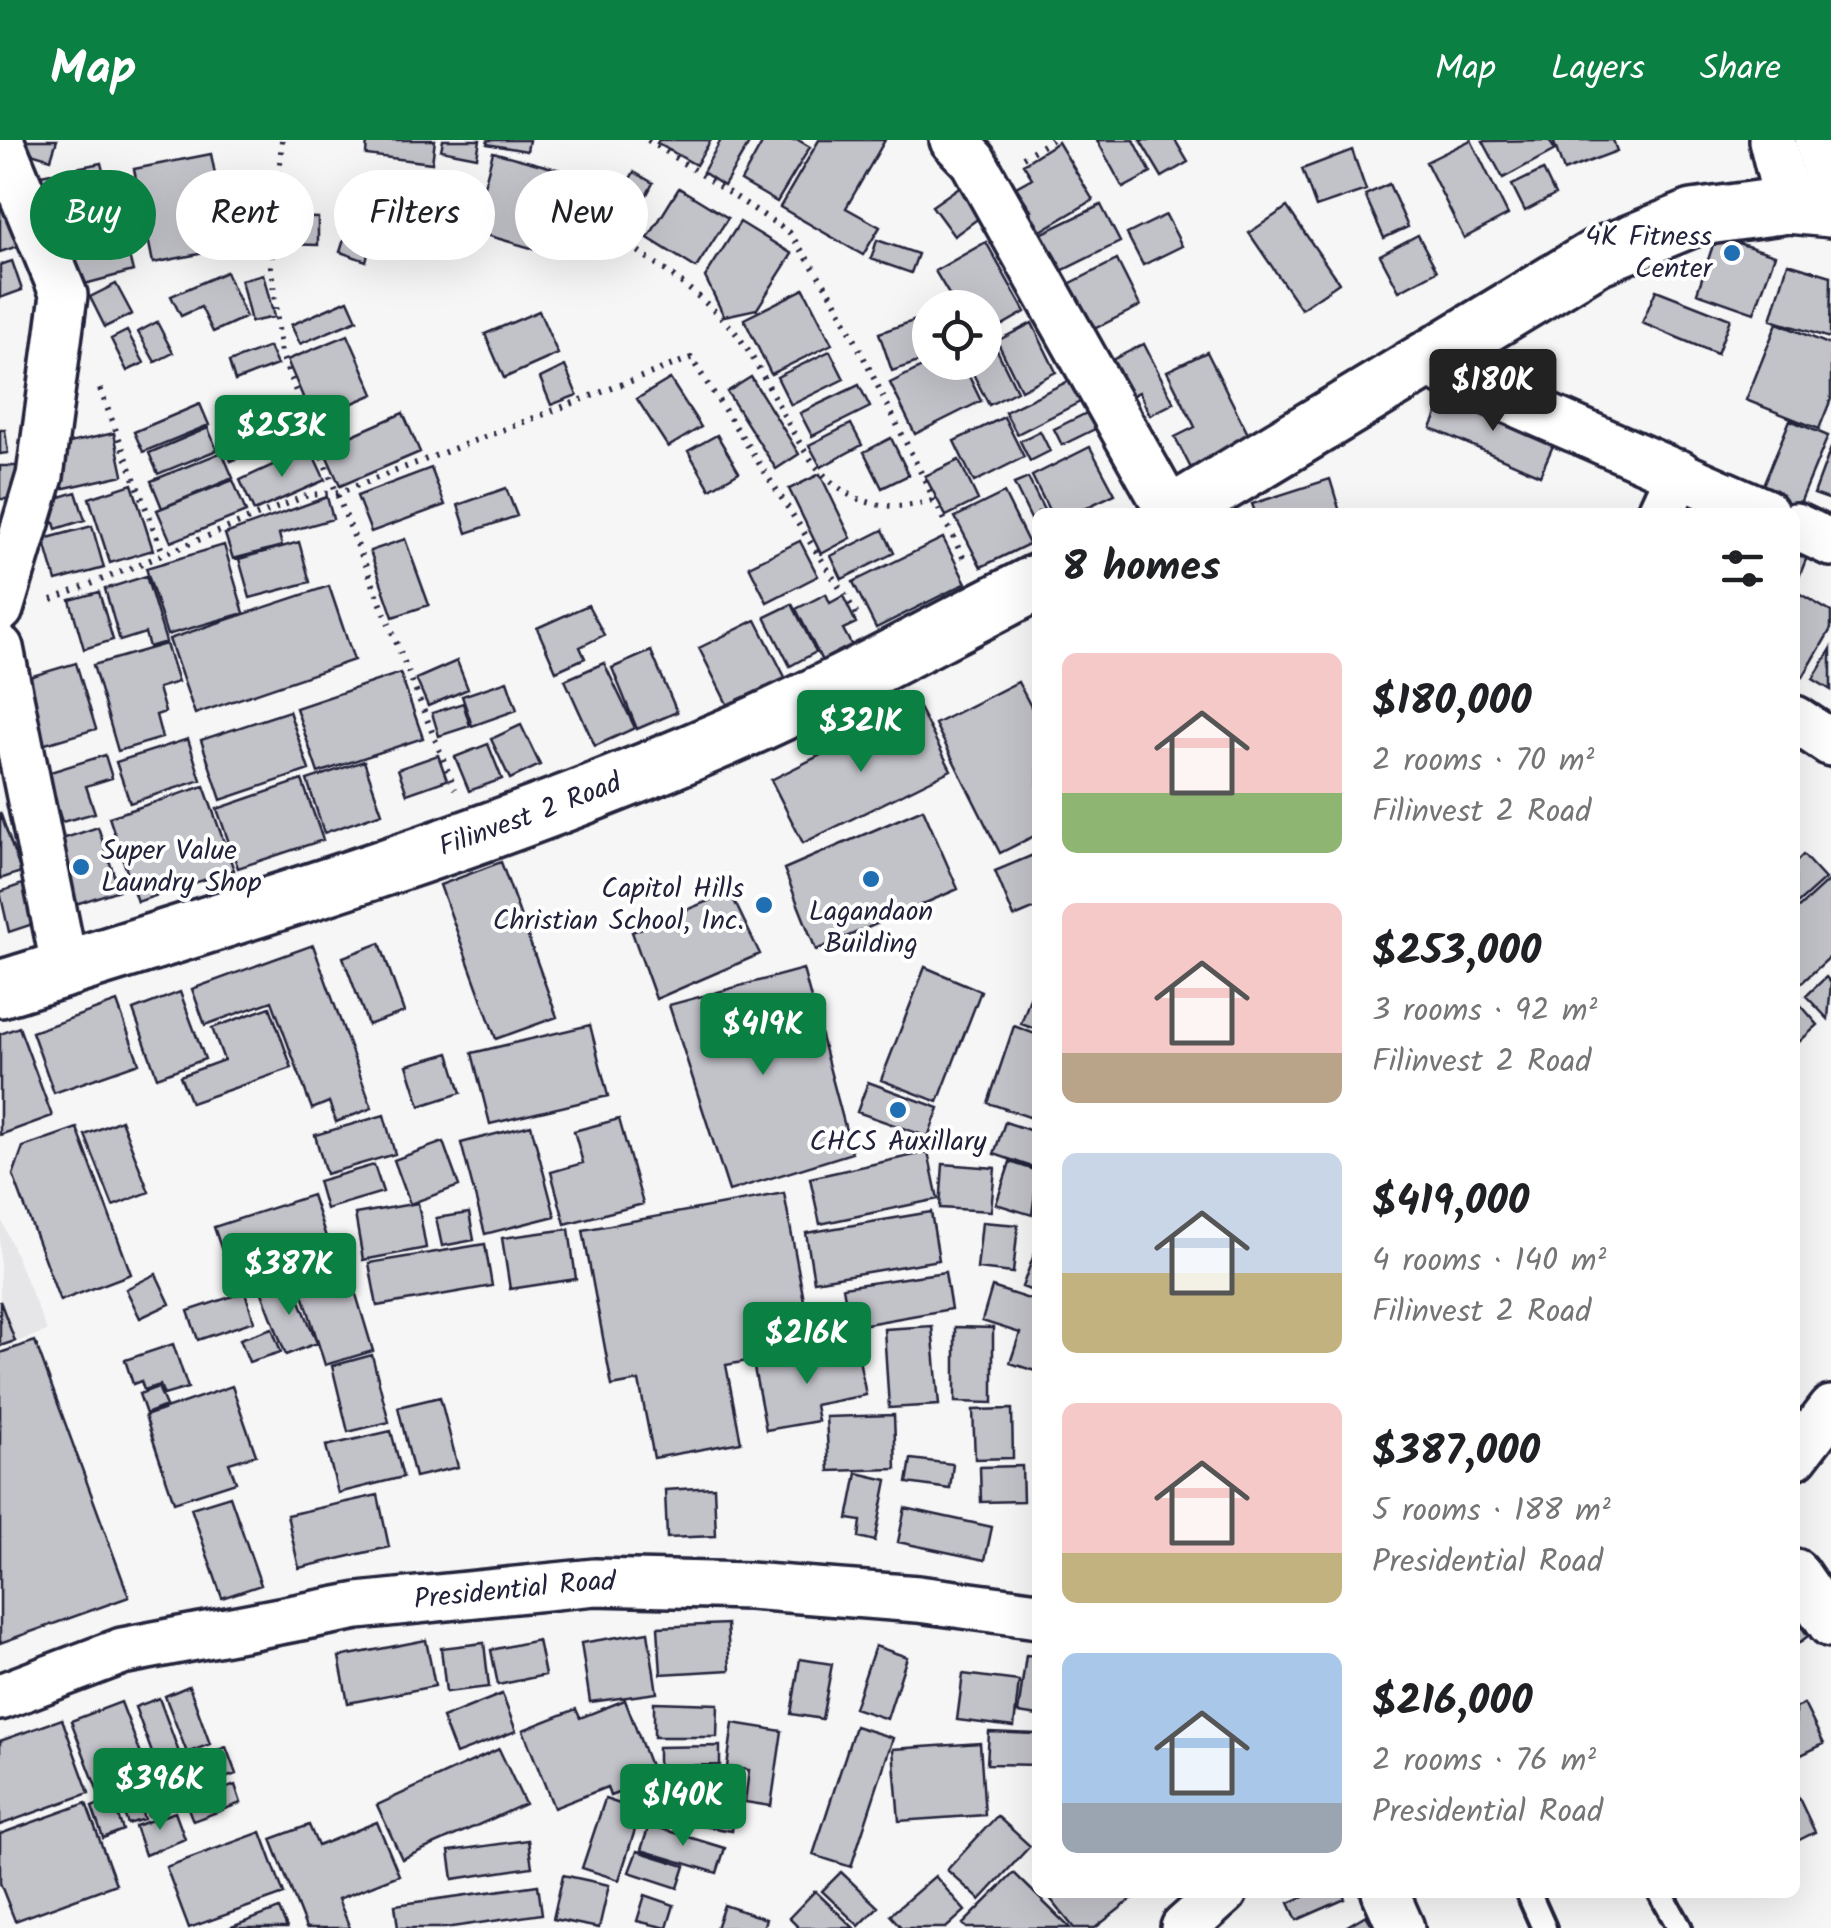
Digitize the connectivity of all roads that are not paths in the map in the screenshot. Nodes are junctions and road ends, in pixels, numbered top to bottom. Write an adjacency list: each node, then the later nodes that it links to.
1 (0, 140): 14 (street)
2 (953, 140): 8 (street)
3 (1772, 140): 5 (street)
4 (1818, 140): 5 (street)
5 (1817, 203): 6 (street)
6 (1424, 364): 7 (street); 9 (street)
7 (1670, 493): 10 (street)
8 (1170, 508)
9 (1179, 508)
10 (1745, 508)
11 (1800, 528): 12 (street)
12 (1831, 543)
13 (1032, 585): 18 (street, Filinvest 2 Road)
14 (18, 608)
15 (0, 648): 18 (street)
16 (1800, 722): 17 (street)
17 (1831, 743)
18 (65, 970): 19 (street, Filinvest 2 Road)
19 (0, 989)
20 (1831, 1409): 21 (street)
21 (1800, 1449)
22 (1800, 1579): 24 (street)
23 (1032, 1613): 25 (street, Presidential Road)
24 (1831, 1624)
25 (0, 1697)
26 (1217, 1898): 30 (street)
27 (1388, 1898): 31 (street)
28 (1531, 1898): 32 (lane)
29 (1663, 1898): 33 (lane)
30 (1184, 1928)
31 (1400, 1928)
32 (1544, 1928)
33 (1680, 1928)

